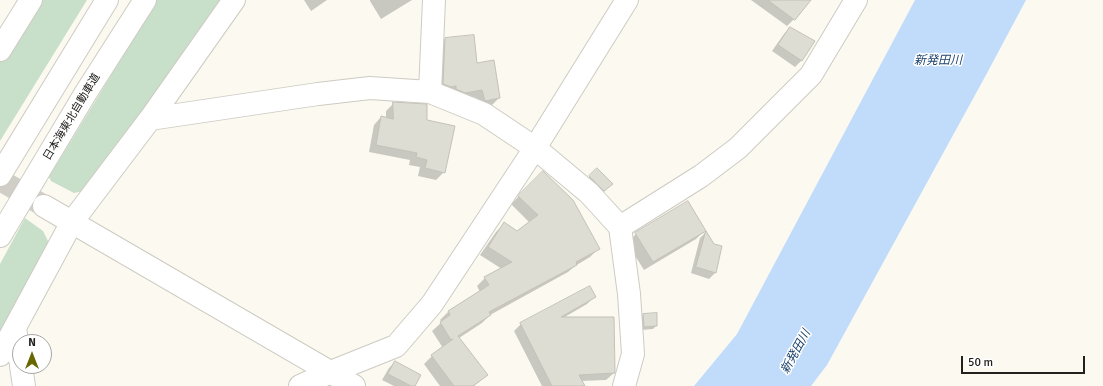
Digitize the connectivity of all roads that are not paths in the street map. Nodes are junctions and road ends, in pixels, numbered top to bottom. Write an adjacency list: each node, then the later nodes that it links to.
1 (30, 0): 8 (main road)
2 (107, 0): 12 (main road)
3 (144, 0): 16 (main road, 日本海東北自動車道)
4 (234, 0): 10 (main road)
5 (434, 0): 9 (main road)
6 (627, 0): 11 (main road)
7 (856, 0): 15 (main road)
8 (0, 50)
9 (430, 92): 10 (main road); 11 (main road)
10 (150, 119): 14 (main road)
11 (535, 148): 15 (main road); 20 (main road)
12 (0, 175)
13 (44, 206): 14 (main road)
14 (72, 222): 17 (main road); 20 (main road)
15 (620, 227): 25 (main road)
16 (0, 236)
17 (15, 328): 18 (main road); 19 (main road)
18 (16, 334)
19 (0, 355)
20 (331, 372): 23 (main road); 24 (main road)
21 (22, 374): 22 (main road)
22 (24, 386)
23 (300, 386)
24 (354, 386)
25 (624, 386)

